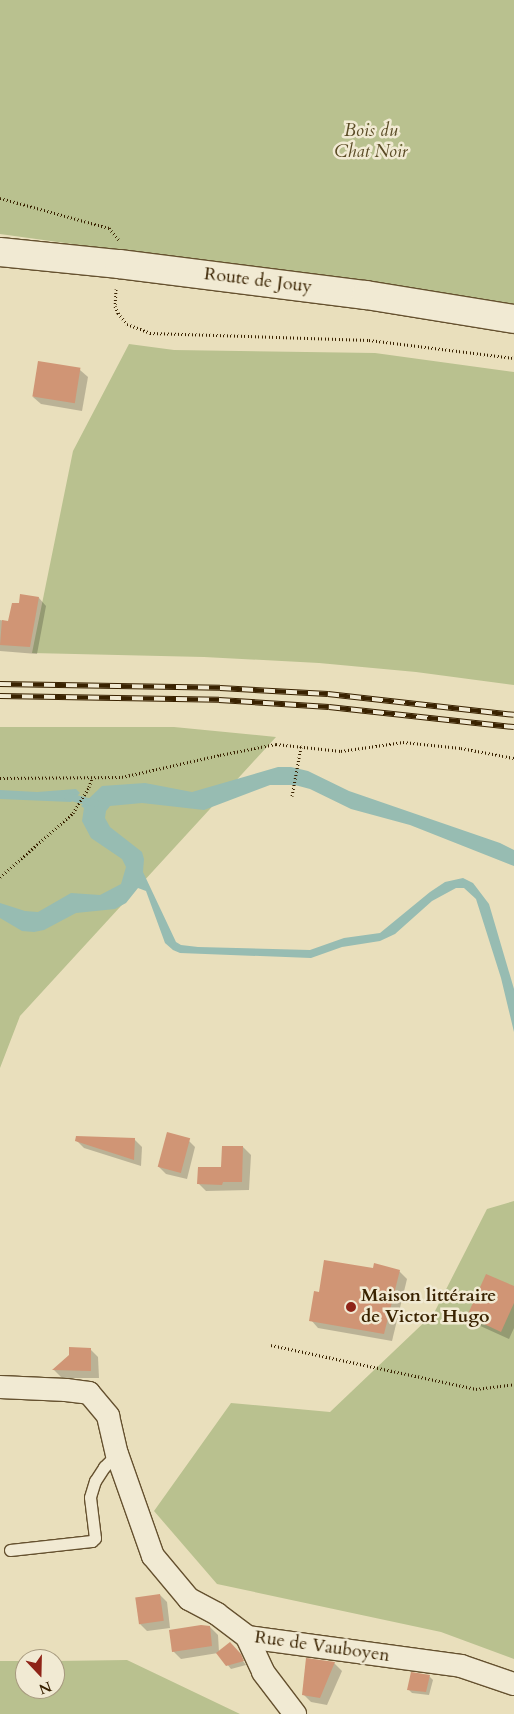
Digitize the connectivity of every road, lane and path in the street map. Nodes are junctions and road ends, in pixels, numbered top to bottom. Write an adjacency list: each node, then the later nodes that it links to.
1 (0, 198): 2 (path)
2 (110, 228)
3 (0, 252): 4 (main road, Route de Jouy)
4 (119, 264): 5 (main road, Route de Jouy); 6 (path)
5 (514, 319)
6 (514, 358)
7 (301, 747): 8 (path); 10 (path); 11 (path)
8 (514, 758)
9 (0, 778): 10 (path)
10 (92, 778): 12 (path)
11 (292, 796)
12 (0, 876)
13 (271, 1344): 14 (path)
14 (514, 1384)
15 (0, 1388): 16 (street, Rue de Vauboyen)
16 (117, 1454): 17 (lane); 18 (street, Rue de Vauboyen)
17 (10, 1550)
18 (247, 1637): 19 (street, Rue de Vauboyen); 20 (street)
19 (514, 1684)
20 (295, 1714)

